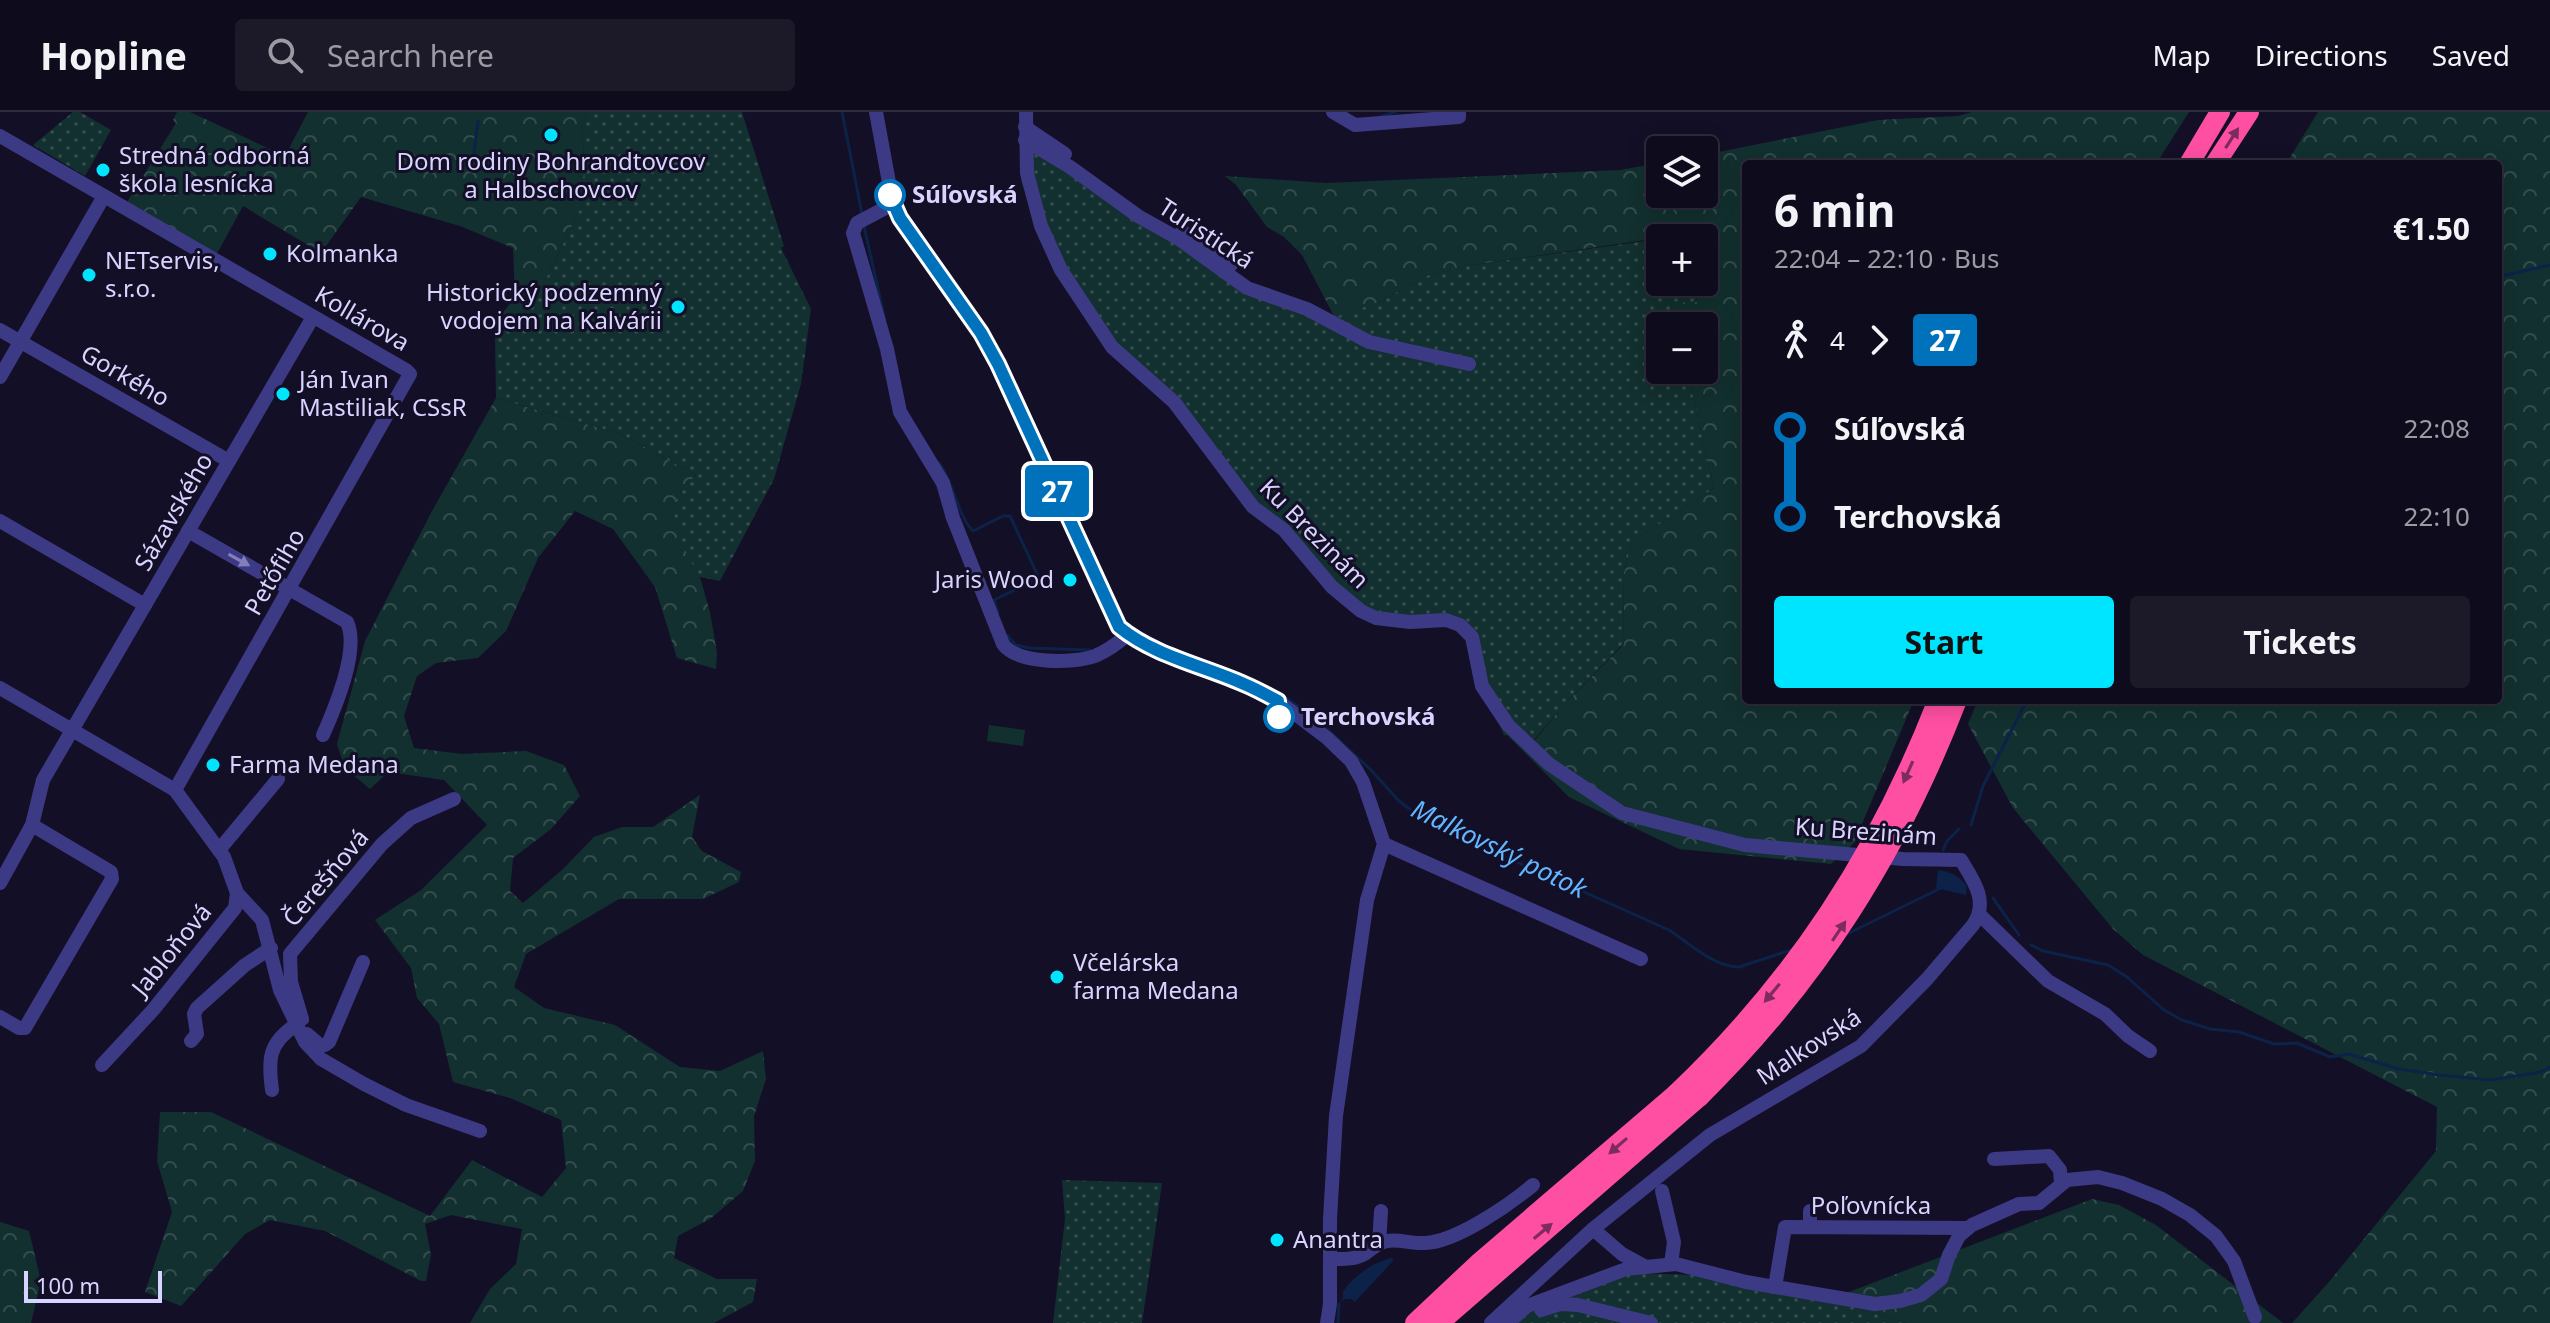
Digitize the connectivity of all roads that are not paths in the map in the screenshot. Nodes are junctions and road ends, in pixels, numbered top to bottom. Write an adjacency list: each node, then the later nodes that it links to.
1 (876, 112): 11 (street)
2 (1333, 112): 3 (street)
3 (1459, 112)
4 (2220, 112): 8 (highway)
5 (2249, 112): 9 (highway, one-way to 5)
6 (1025, 126): 12 (street, Turistická); 16 (street, Turistická); 38 (street, Ku Brezinám)
7 (0, 136): 10 (street, Kollárova)
8 (2191, 160)
9 (2218, 160)
10 (104, 196): 13 (street, Kollárova); 15 (street)
11 (893, 204): 24 (street); 24 (street)
12 (1231, 265)
13 (313, 317): 17 (street, Kollárova); 19 (street, Sázavského)
14 (0, 330): 15 (street, Gorkého)
15 (21, 342): 18 (street); 19 (street, Gorkého)
16 (1469, 364)
17 (410, 374): 22 (street, Petőfiho)
18 (0, 377)
19 (229, 461): 21 (street, Sázavského)
20 (0, 521): 23 (street)
21 (188, 531): 22 (street, one-way to 22); 23 (street, Sázavského)
22 (291, 588): 29 (street); 31 (street, Petőfiho)
23 (145, 605): 28 (street, Sázavského)
24 (1124, 631): 34 (street)
25 (0, 688): 28 (street, Jabloňová)
26 (1936, 704): 65 (highway, one-way to 65, bridge)
27 (1955, 704): 66 (highway, one-way to 27, bridge)
28 (73, 729): 31 (street, Jabloňová); 33 (street, Sázavského)
29 (323, 735)
30 (278, 779): 35 (street)
31 (175, 790): 35 (street, Jabloňová)
32 (454, 799): 43 (street, Čerešňová)
33 (32, 825): 36 (street, Sázavského); 42 (street)
34 (1384, 844): 40 (street); 59 (street)
35 (219, 850): 37 (street, Jabloňová)
36 (0, 883)
37 (239, 902): 39 (street, Čerešňová); 46 (street, Jabloňová)
38 (1980, 915): 45 (street); 57 (street, Malkovská)
39 (271, 948): 43 (street, Čerešňová); 44 (street, Čerešňová)
40 (1641, 959)
41 (363, 962): 43 (street, Čerešňová)
42 (0, 1017)
43 (298, 1023): 47 (street); 48 (street, Čerešňová)
44 (191, 1041)
45 (2150, 1051)
46 (102, 1065)
47 (272, 1090)
48 (480, 1131)
49 (1994, 1159): 50 (street)
50 (2061, 1184): 56 (street); 63 (street)
51 (1533, 1185): 58 (street)
52 (1662, 1191): 60 (street)
53 (1381, 1211): 58 (street)
54 (1810, 1211): 55 (street)
55 (1810, 1227): 56 (street, Poľovnícka); 62 (street, Poľovnícka)
56 (1968, 1228): 62 (street)
57 (1593, 1229): 61 (street); 67 (street, Malkovská)
58 (1379, 1244): 59 (street)
59 (1330, 1259): 64 (street)
60 (1671, 1264): 61 (street); 62 (street)
61 (1646, 1266): 68 (street)
62 (1775, 1287)
63 (2255, 1317)
64 (1327, 1323)
65 (1415, 1323)
66 (1439, 1323)
67 (1491, 1323)
68 (1510, 1323): 69 (street)
69 (1651, 1323)

